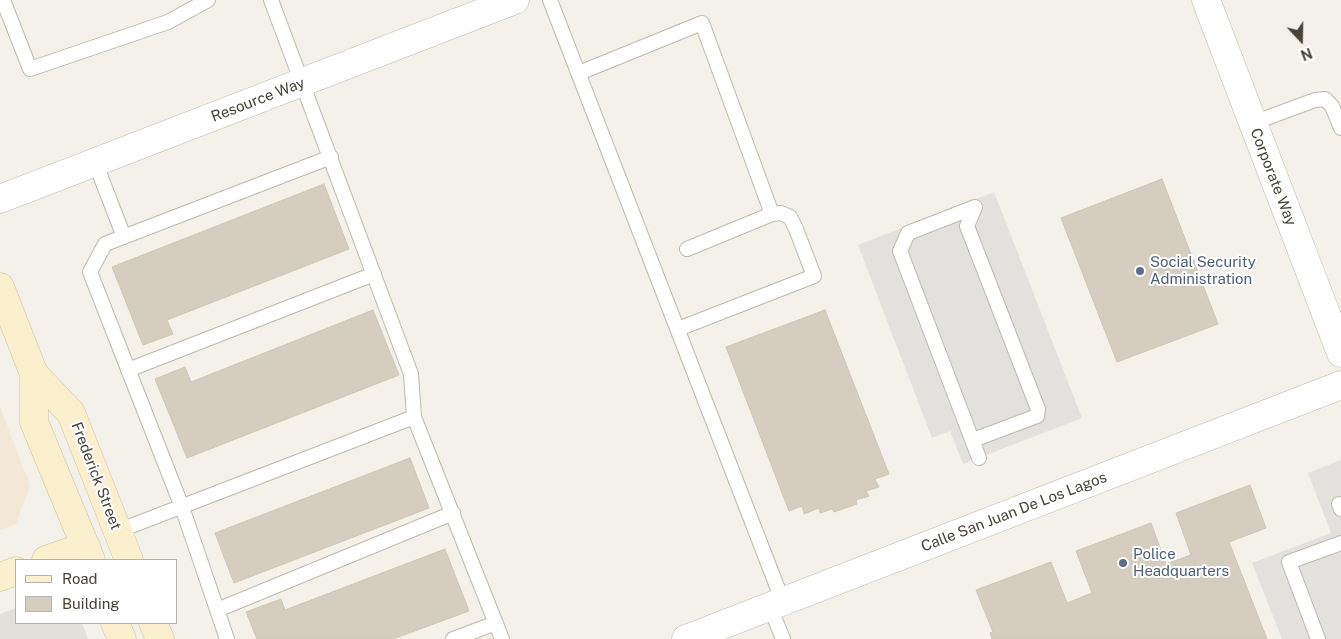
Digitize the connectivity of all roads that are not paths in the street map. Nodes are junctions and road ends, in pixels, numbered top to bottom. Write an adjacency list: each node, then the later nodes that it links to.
1 (3, 0): 2 (lane)
2 (208, 0)
3 (271, 0): 8 (lane)
4 (515, 0): 8 (street, Resource Way)
5 (550, 0): 7 (lane)
6 (1206, 0): 9 (street, Corporate Way)
7 (578, 73): 14 (lane); 19 (lane)
8 (303, 82): 11 (lane); 12 (street, Resource Way)
9 (1252, 123): 10 (lane); 20 (street, Corporate Way)
10 (1341, 128)
11 (331, 157): 15 (lane); 17 (lane)
12 (95, 162): 13 (street, Resource Way); 15 (lane)
13 (0, 199)
14 (772, 214): 16 (lane); 19 (lane)
15 (124, 237): 21 (lane)
16 (687, 249)
17 (374, 274): 21 (lane); 24 (lane)
18 (0, 287): 22 (main road, Frederick Street)
19 (678, 329): 38 (lane)
20 (1341, 353)
21 (128, 370): 28 (lane)
22 (34, 374): 31 (main road, Frederick Street); 33 (main road, Frederick Street)
23 (1341, 385): 38 (street, Calle San Juan De Los Lagos)
24 (414, 417): 28 (lane); 30 (lane)
25 (973, 440): 25 (lane); 26 (lane)
26 (979, 458)
27 (1341, 504): 29 (lane)
28 (182, 507): 31 (lane); 39 (lane)
29 (1341, 509)
30 (452, 513): 39 (lane); 40 (lane)
31 (118, 532): 35 (main road, Frederick Street)
32 (1341, 543): 50 (lane)
33 (88, 553): 34 (main road)
34 (52, 559)
35 (129, 559)
36 (15, 571): 37 (main road)
37 (0, 577)
38 (776, 604): 48 (street, Calle San Juan De Los Lagos); 49 (lane)
39 (217, 610): 45 (lane)
40 (496, 623): 46 (lane); 47 (lane)
41 (116, 624): 43 (main road)
42 (153, 624): 44 (main road)
43 (122, 639)
44 (160, 639)
45 (227, 639)
46 (453, 639)
47 (502, 639)
48 (686, 639)
49 (783, 639)
50 (1318, 639)

